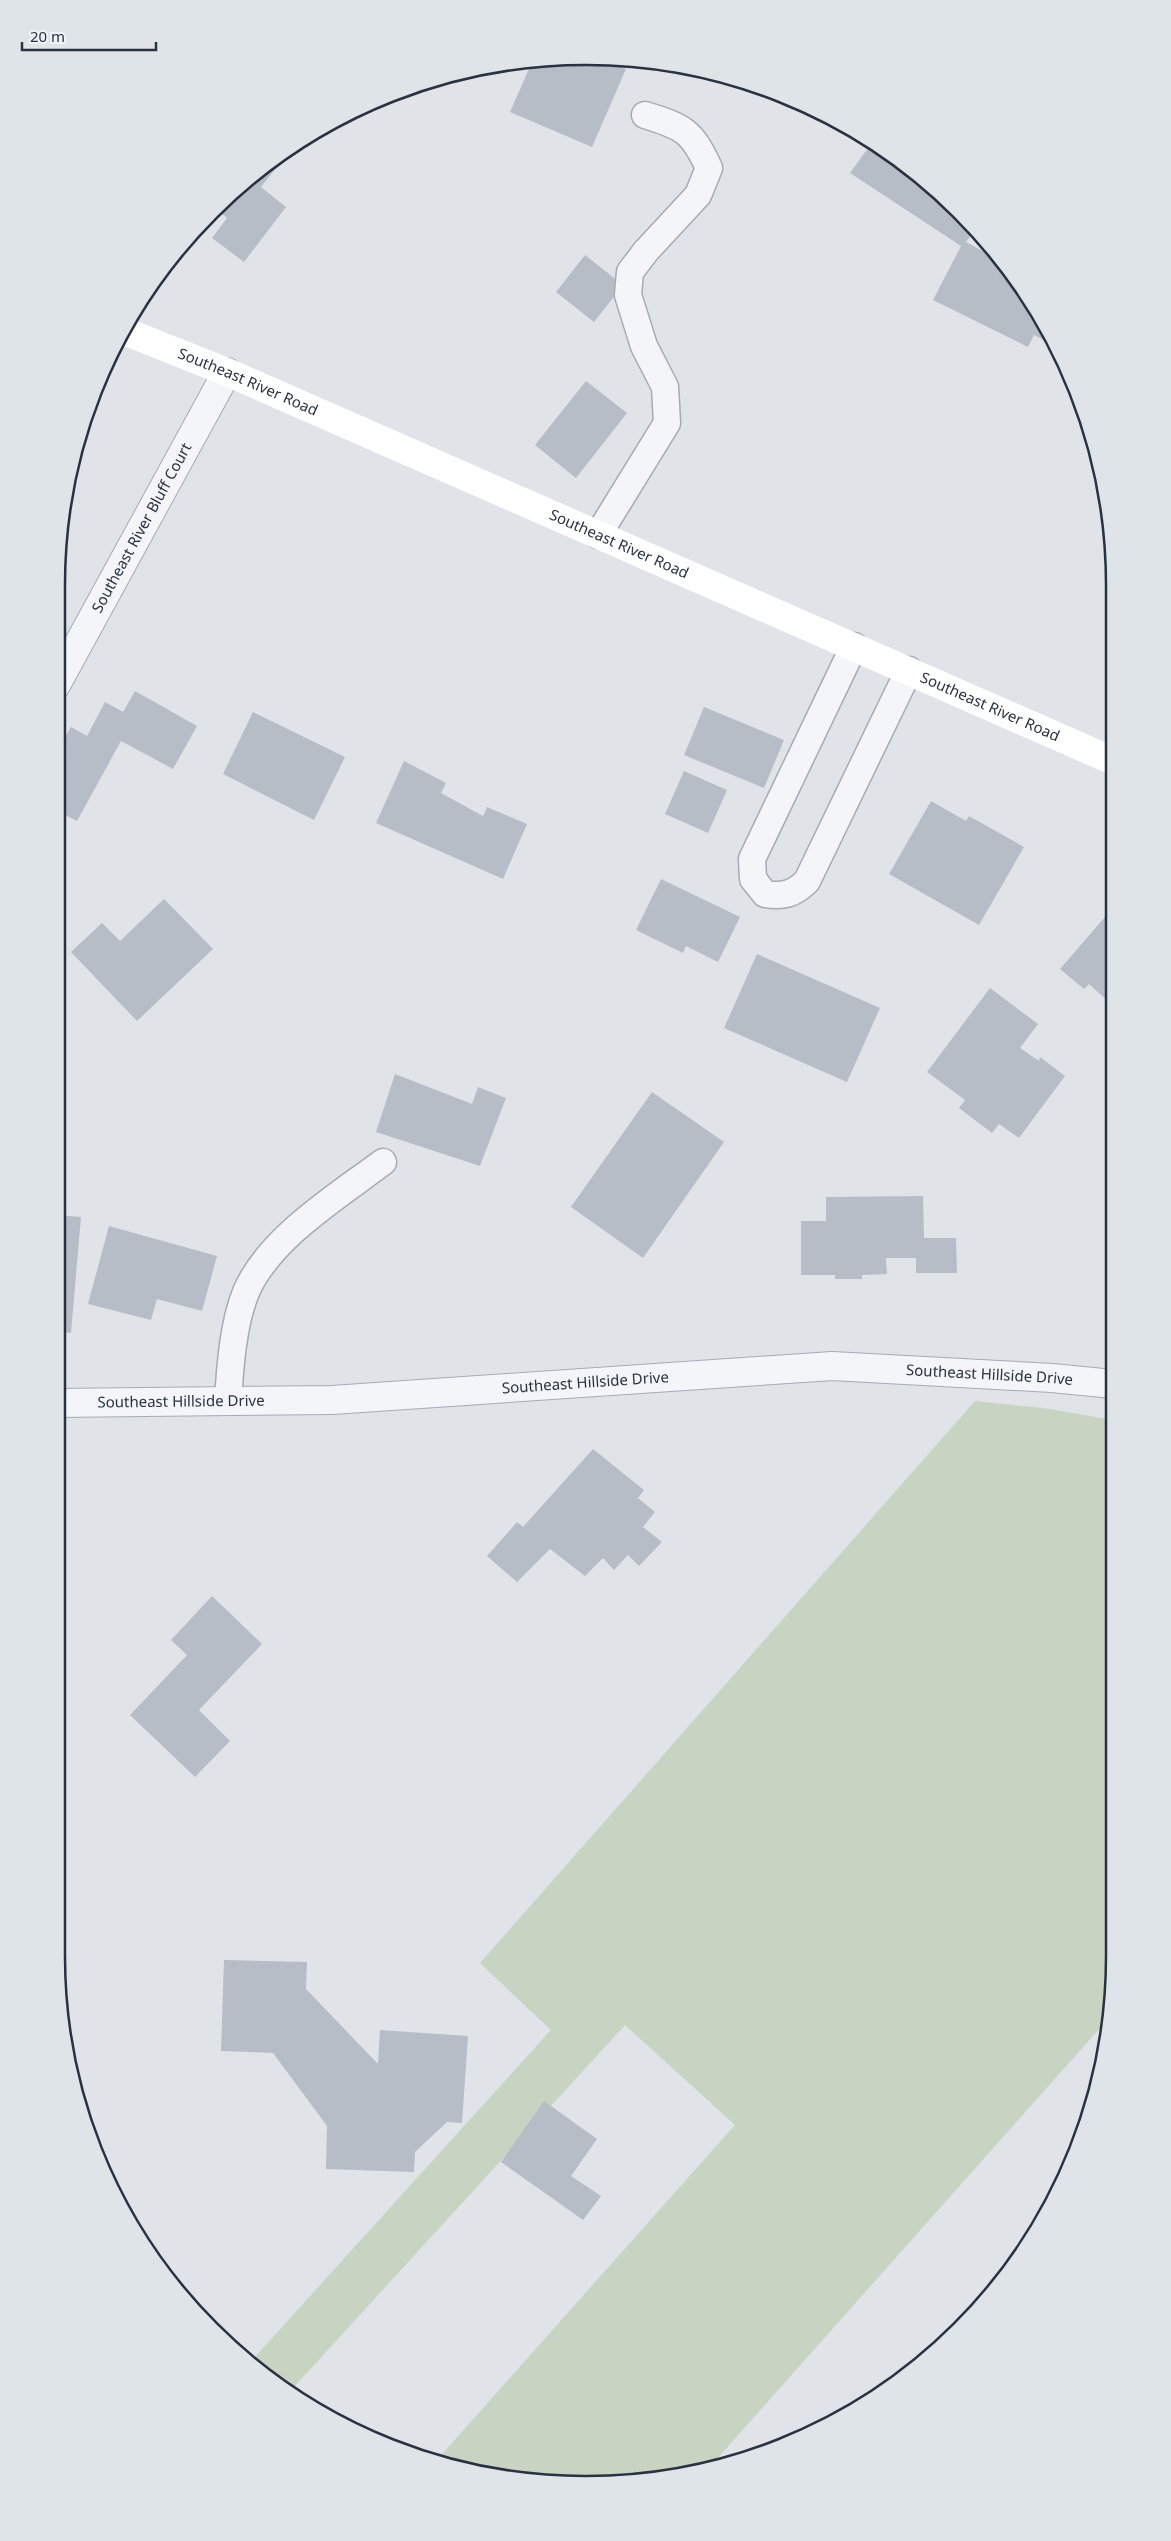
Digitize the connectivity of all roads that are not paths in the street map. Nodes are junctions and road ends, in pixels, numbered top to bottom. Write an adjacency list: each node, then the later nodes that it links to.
1 (645, 115): 4 (lane)
2 (130, 334): 3 (street, Southeast River Road)
3 (227, 372): 4 (street, Southeast River Road); 6 (street, Southeast River Bluff Court)
4 (598, 534): 5 (street, Southeast River Road)
5 (854, 646): 7 (street, Southeast River Road); 7 (lane)
6 (65, 669)
7 (908, 670): 8 (street, Southeast River Road)
8 (1106, 758)
9 (383, 1162): 11 (lane)
10 (1106, 1383): 11 (street, Southeast Hillside Drive)
11 (228, 1401): 12 (street, Southeast Hillside Drive)
12 (65, 1403)

